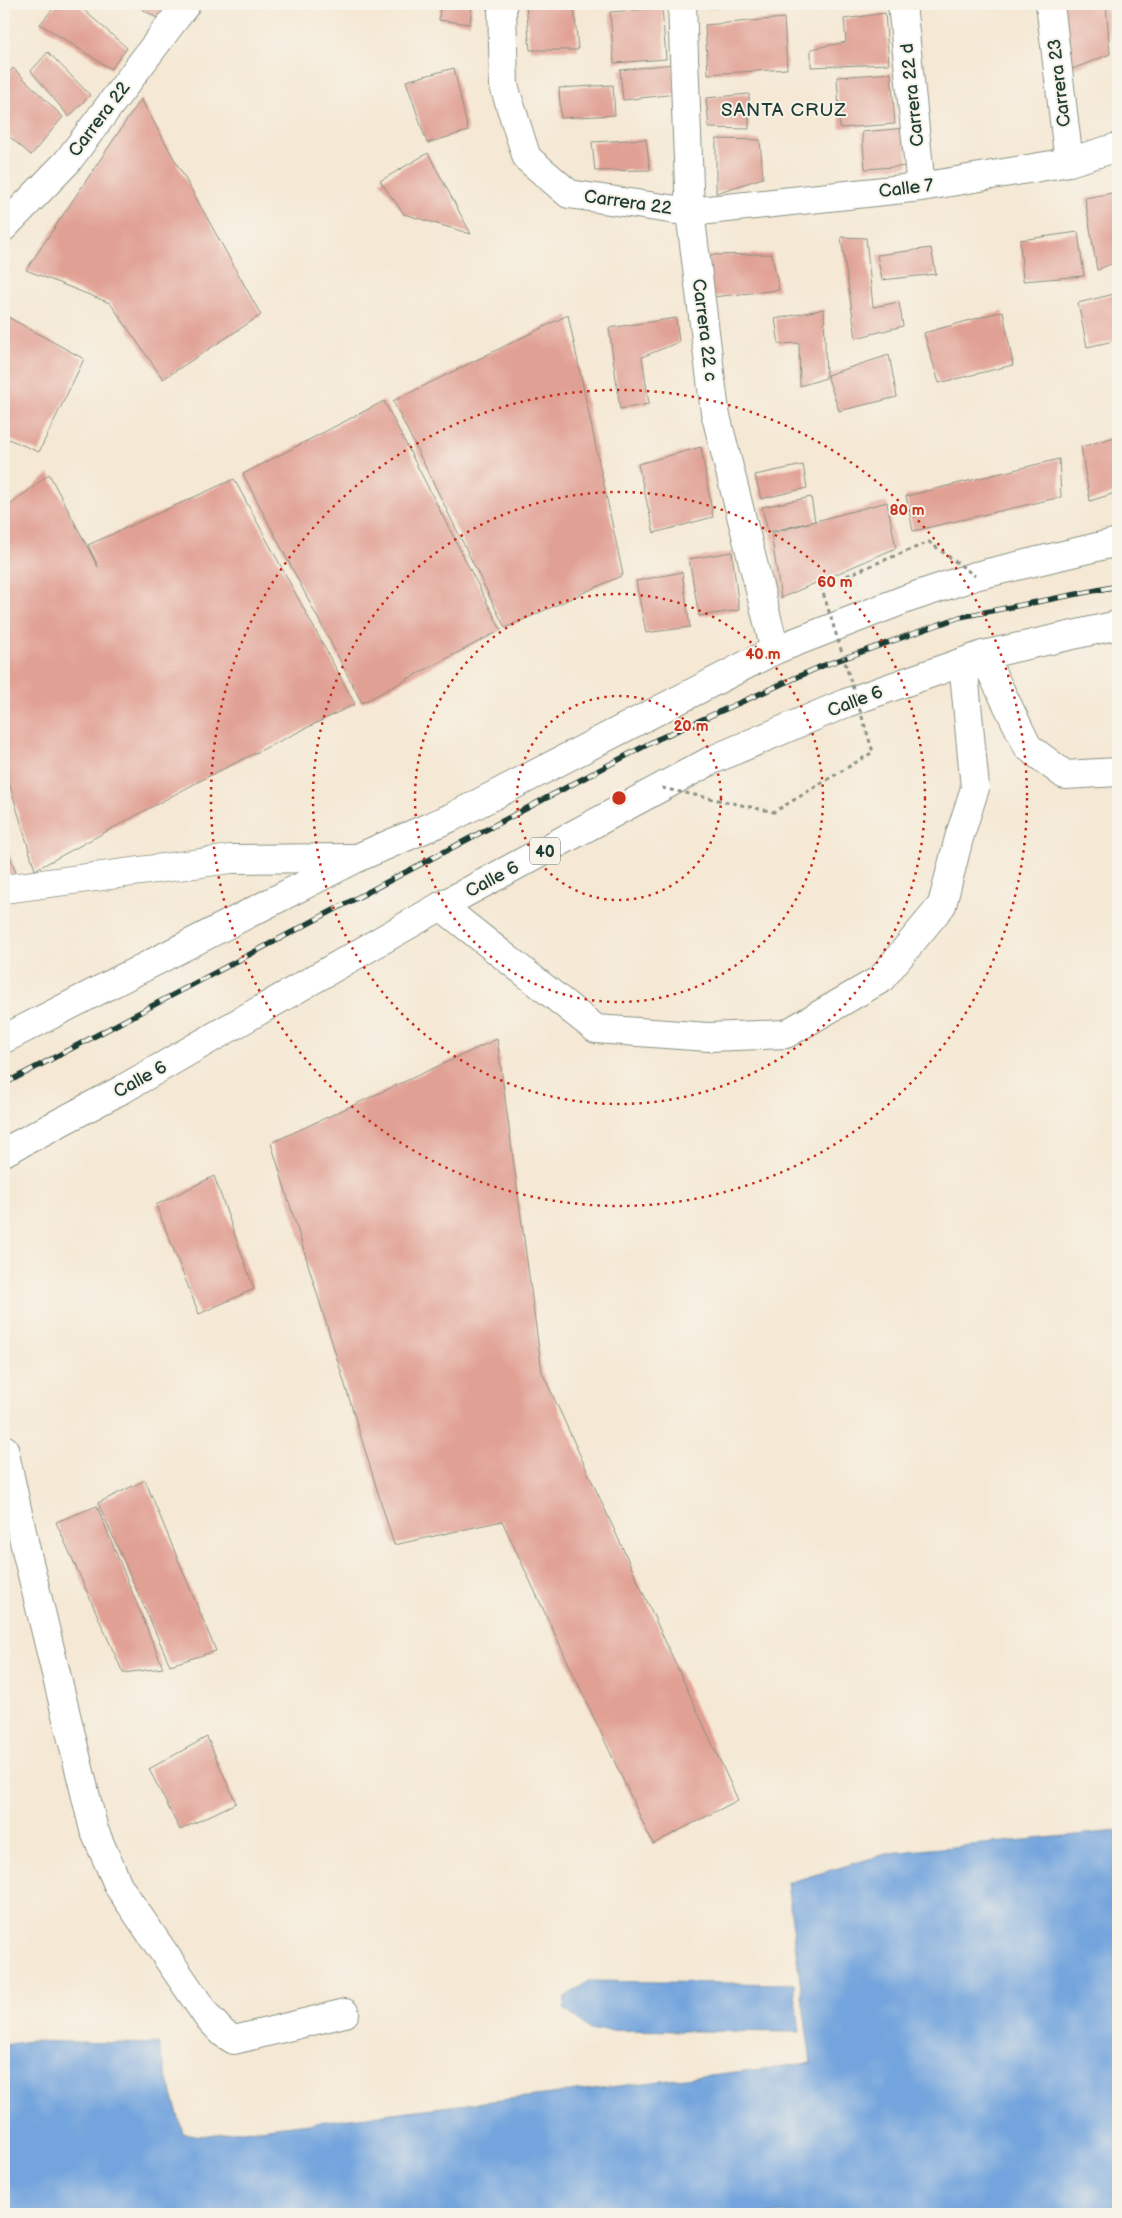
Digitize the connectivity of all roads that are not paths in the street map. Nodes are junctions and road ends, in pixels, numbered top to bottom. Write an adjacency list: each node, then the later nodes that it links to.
1 (186, 4): 10 (main road, Carrera 22)
2 (502, 4): 9 (main road, Carrera 22)
3 (682, 4): 9 (main road, Carrera 22 c)
4 (902, 4): 8 (main road, Carrera 22 d)
5 (1050, 4): 7 (main road, Carrera 23)
6 (1118, 147): 7 (main road, Calle 7)
7 (1069, 162): 8 (main road, Calle 7)
8 (921, 187): 9 (main road, Calle 7)
9 (690, 212): 13 (main road, Carrera 22 c)
10 (4, 227)
11 (1118, 542): 13 (main road)
12 (1118, 625): 14 (main road, Calle 6 / 40)
13 (775, 650): 16 (main road)
14 (973, 658): 15 (main road); 18 (main road, Calle 6 / 40); 18 (main road)
15 (1118, 772)
16 (357, 858): 17 (main road); 19 (main road)
17 (4, 888)
18 (441, 906): 20 (main road, Calle 6 / 40)
19 (4, 1040)
20 (4, 1152)
21 (4, 1449): 22 (main road)
22 (345, 2013)

